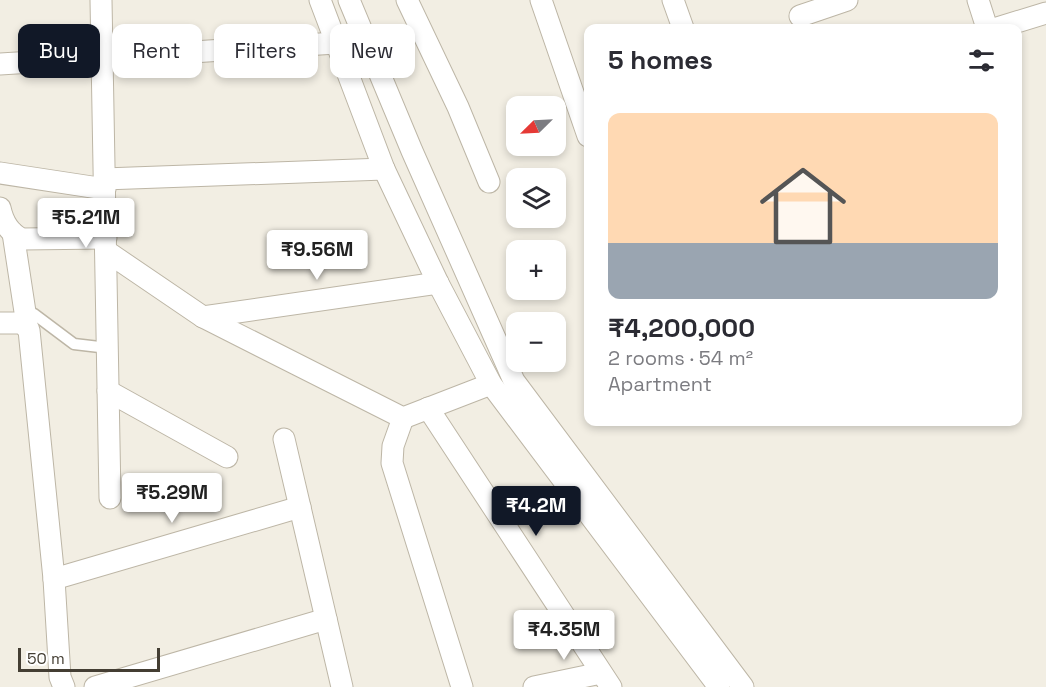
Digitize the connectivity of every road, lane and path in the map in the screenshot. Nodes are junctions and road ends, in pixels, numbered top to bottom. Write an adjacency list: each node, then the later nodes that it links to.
1 (101, 0): 16 (street)
2 (320, 0): 14 (street)
3 (349, 0): 49 (street)
4 (406, 0): 22 (street)
5 (541, 0): 19 (street)
6 (673, 0): 11 (street)
7 (847, 0): 10 (street)
8 (978, 0): 12 (street)
9 (1046, 13): 13 (street)
10 (799, 15)
11 (682, 24)
12 (986, 24)
13 (1010, 24)
14 (330, 27)
15 (330, 43): 16 (street)
16 (102, 58): 17 (street); 23 (street)
17 (0, 64)
18 (349, 78): 20 (street)
19 (584, 124)
20 (384, 169): 23 (street); 27 (street)
21 (0, 173): 23 (street)
22 (489, 182)
23 (105, 184): 26 (street)
24 (0, 208): 25 (street)
25 (13, 233): 26 (street); 29 (street)
26 (106, 245): 28 (street); 31 (street)
27 (438, 283): 28 (street); 32 (street)
28 (203, 317): 35 (street)
29 (26, 320): 30 (street); 31 (lane); 40 (street)
30 (0, 323)
31 (108, 348): 33 (street)
32 (491, 384): 34 (street); 48 (street)
33 (108, 391): 37 (street); 38 (street)
34 (428, 408): 35 (street); 42 (street)
35 (403, 418): 46 (street)
36 (284, 439): 39 (street)
37 (227, 457)
38 (110, 498)
39 (300, 507): 40 (street); 41 (street)
40 (54, 579): 43 (street)
41 (326, 619): 44 (street); 45 (street)
42 (606, 680): 47 (street)
43 (64, 687)
44 (95, 687)
45 (342, 687)
46 (462, 687)
47 (534, 687)
48 (719, 687)
49 (743, 687)

